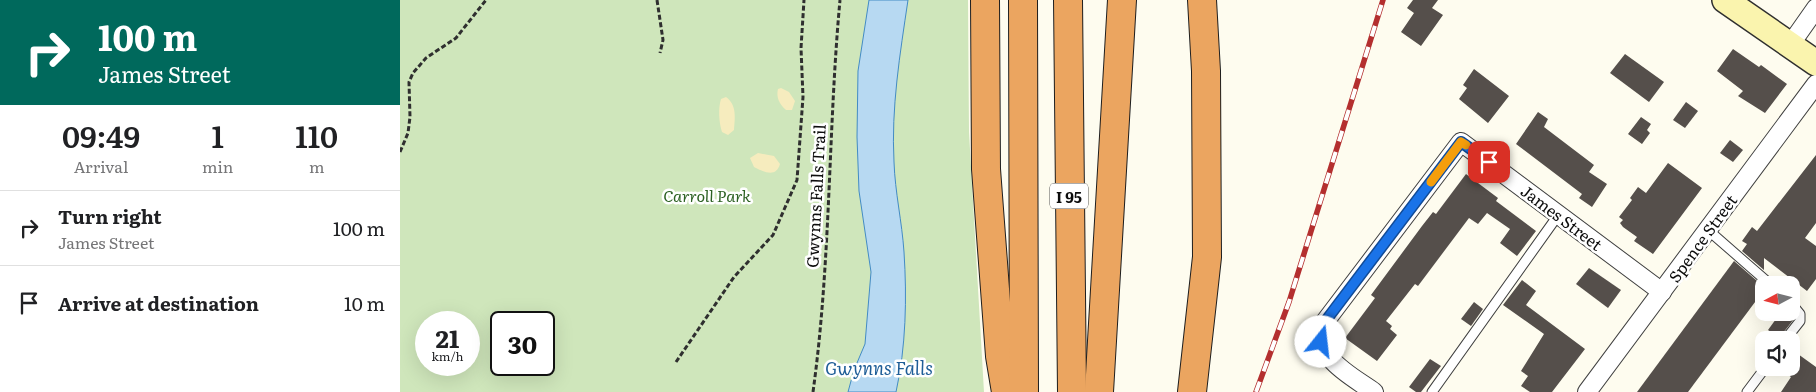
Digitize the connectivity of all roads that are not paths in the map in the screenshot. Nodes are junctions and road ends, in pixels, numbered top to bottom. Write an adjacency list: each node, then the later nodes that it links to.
1 (984, 0): 16 (highway)
2 (1023, 0): 17 (highway)
3 (1068, 0): 18 (highway, I 95)
4 (1122, 0): 19 (highway)
5 (1202, 0): 20 (highway)
6 (1725, 0): 8 (main road)
7 (1816, 8): 8 (street)
8 (1790, 45): 9 (main road)
9 (1816, 63)
10 (1816, 84): 12 (street, Spence Street)
11 (1559, 214): 14 (street, James Street); 21 (street, James Street); 22 (lane)
12 (1708, 230): 13 (lane); 14 (street, Spence Street)
13 (1761, 276)
14 (1662, 292): 23 (street, Spence Street)
15 (1759, 376): 24 (lane)
16 (1006, 392)
17 (1024, 392)
18 (1072, 392)
19 (1099, 392)
20 (1192, 392)
21 (1374, 392)
22 (1432, 392)
23 (1587, 392)
24 (1747, 392)

